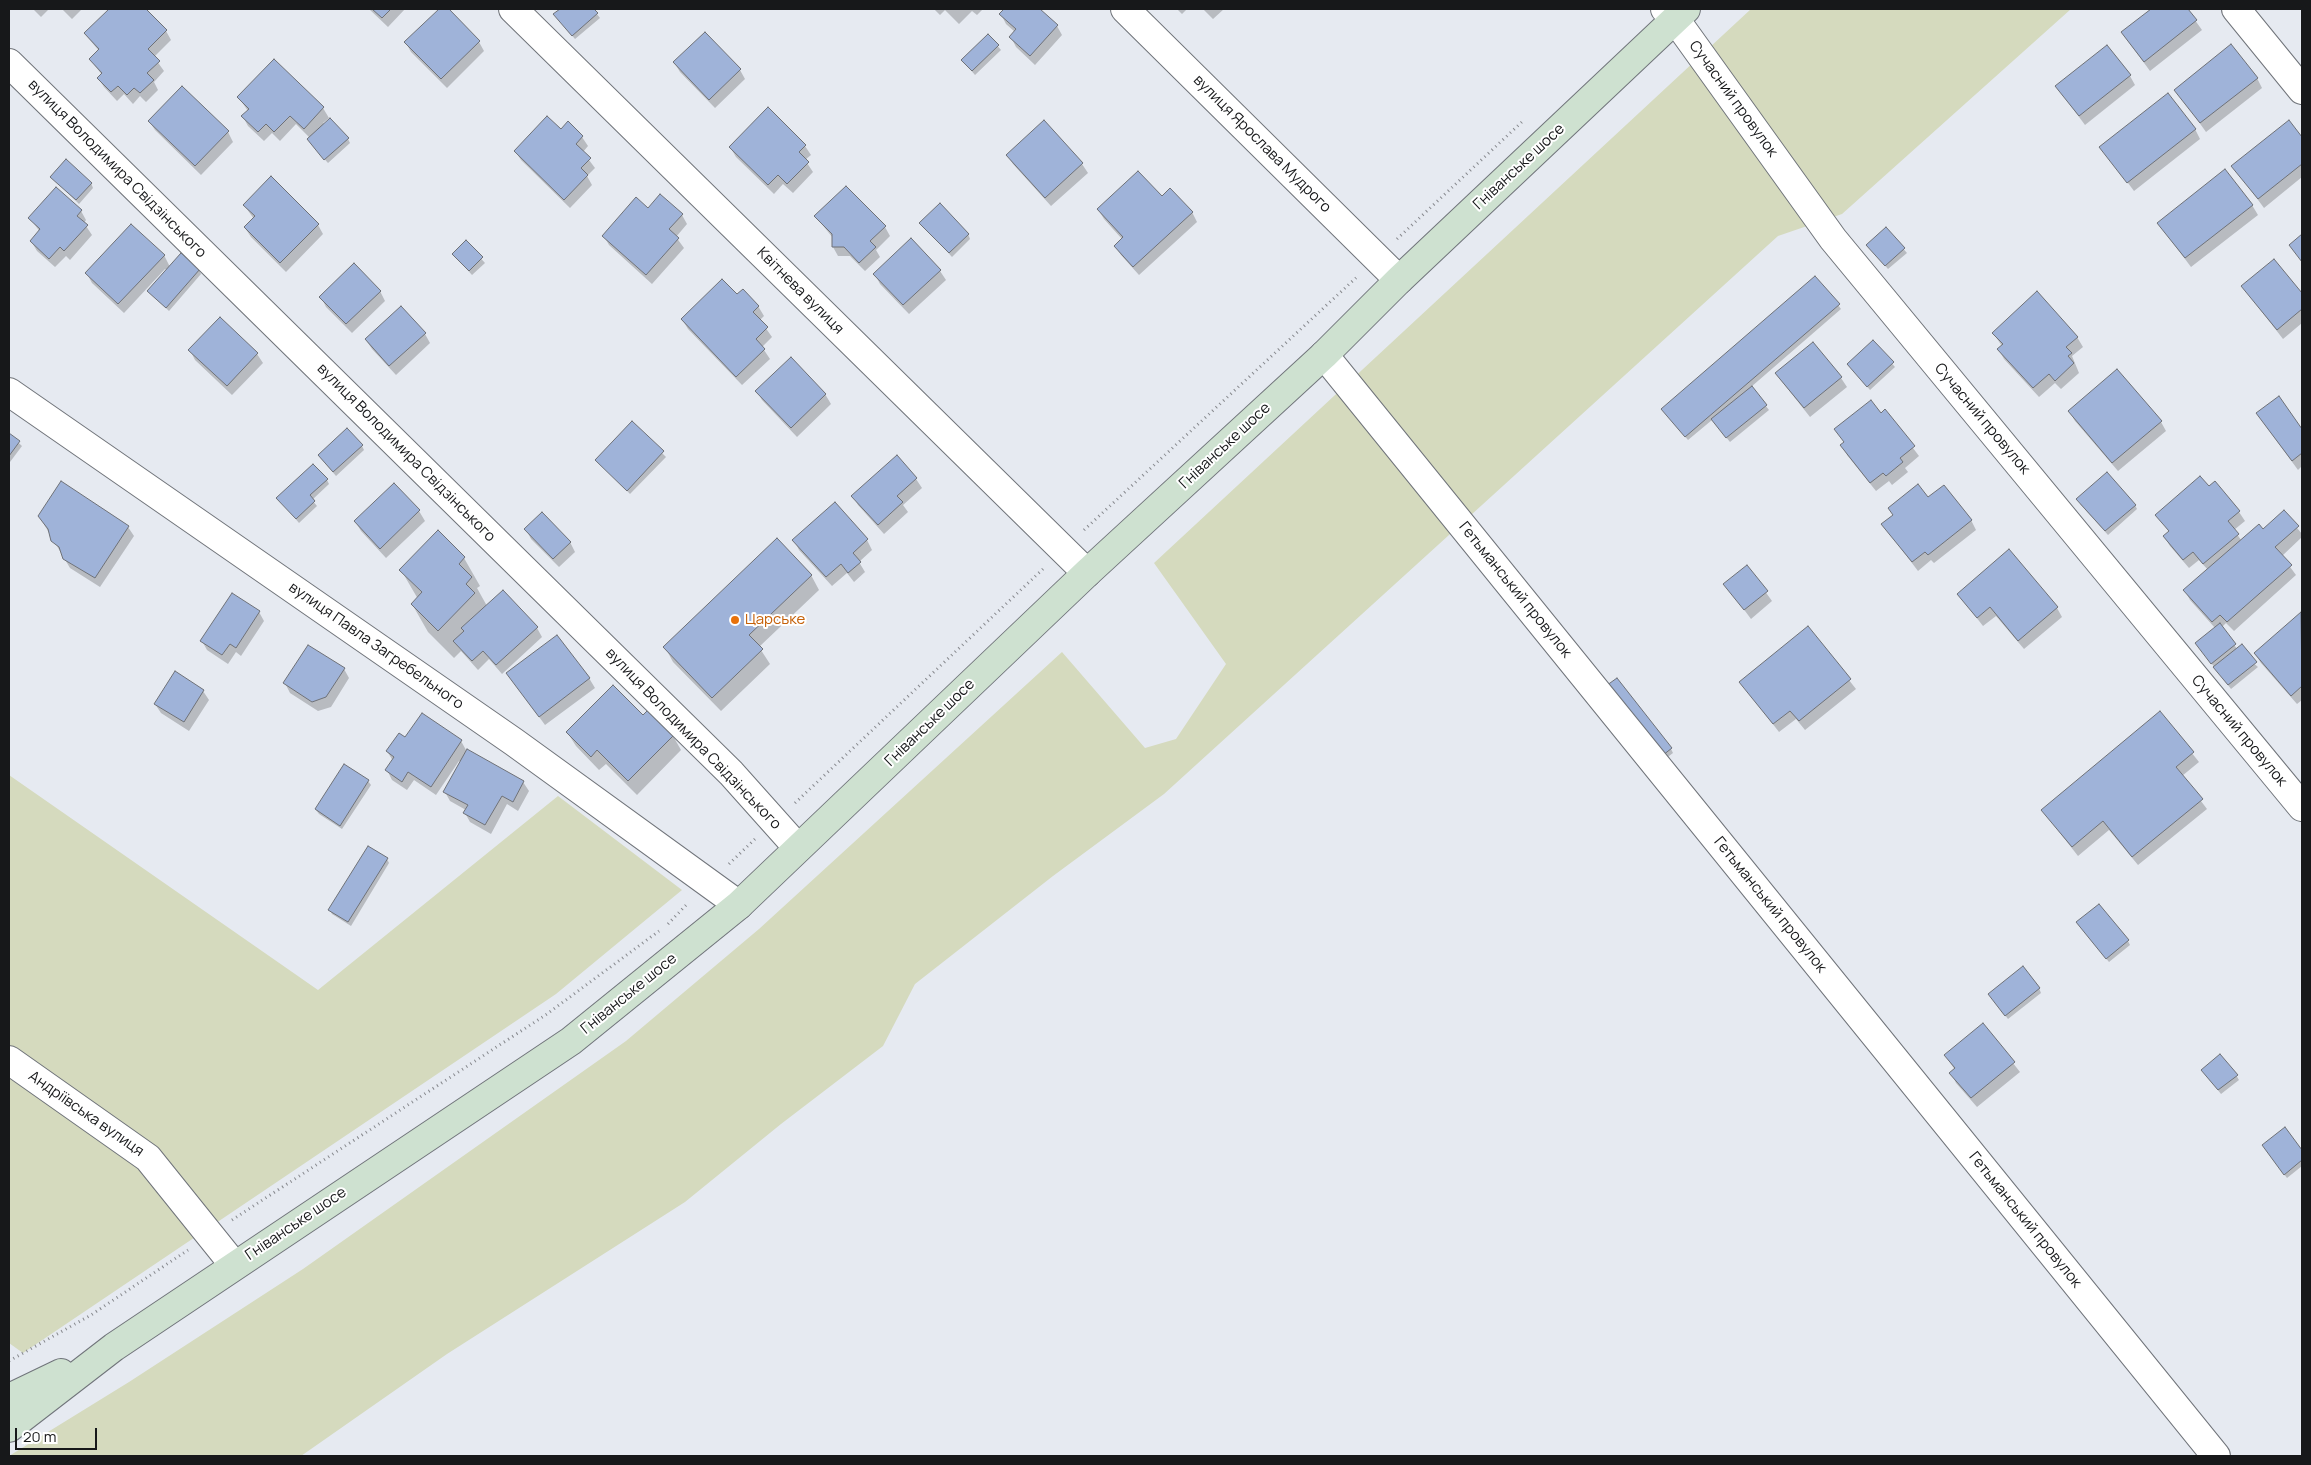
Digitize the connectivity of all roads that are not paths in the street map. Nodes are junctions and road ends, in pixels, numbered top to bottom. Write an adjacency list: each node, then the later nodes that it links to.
1 (514, 9): 10 (street, Квітнева вулиця)
2 (1125, 9): 7 (street, вулиця Ярослава Мудрого)
3 (2236, 9): 6 (street)
4 (1676, 12): 7 (main road, Гніванське шосе); 11 (street, Сучасний провулок)
5 (9, 63): 12 (street, вулиця Володимира Свідзінського)
6 (2302, 90)
7 (1399, 280): 8 (main road, Гніванське шосе)
8 (1324, 355): 10 (main road, Гніванське шосе); 19 (street, Гетьманський провулок)
9 (9, 392): 13 (street, вулиця Павла Загребельного)
10 (1087, 573): 12 (main road, Гніванське шосе)
11 (2302, 808)
12 (798, 848): 13 (main road, Гніванське шосе)
13 (739, 905): 15 (main road, Гніванське шосе)
14 (9, 1060): 15 (street, Андріївська вулиця)
15 (234, 1265): 16 (main road, Гніванське шосе)
16 (106, 1353): 17 (main road, Гніванське шосе); 18 (main road, Гніванське шосе)
17 (9, 1398)
18 (9, 1428)
19 (2216, 1456)

